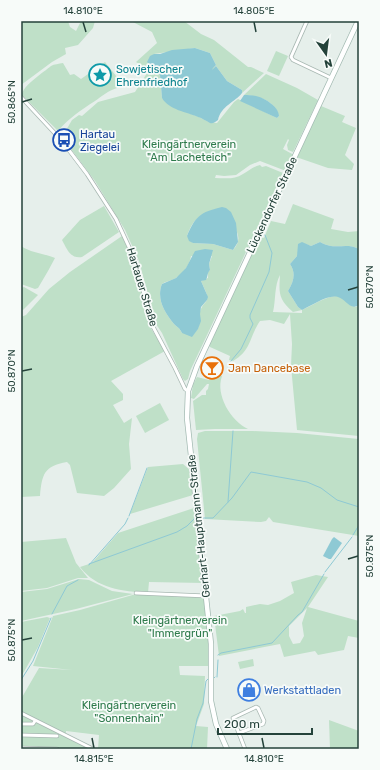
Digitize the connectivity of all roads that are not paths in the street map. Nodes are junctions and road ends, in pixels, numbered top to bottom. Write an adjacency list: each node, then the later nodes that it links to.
1 (307, 21): 3 (street)
2 (358, 21): 3 (main road, Lückendorfer Straße)
3 (331, 78): 5 (main road, Lückendorfer Straße)
4 (21, 97): 5 (street, Hartauer Straße)
5 (188, 391): 7 (main road, Gerhart-Hauptmann-Straße)
6 (136, 593): 7 (street)
7 (207, 596): 17 (main road, Gerhart-Hauptmann-Straße)
8 (21, 714): 9 (street)
9 (35, 721): 10 (street); 16 (street)
10 (21, 724)
11 (239, 733): 11 (street); 18 (street)
12 (21, 735): 13 (street)
13 (57, 736)
14 (21, 748): 15 (street)
15 (57, 749)
16 (93, 749)
17 (227, 749)
18 (245, 749)

